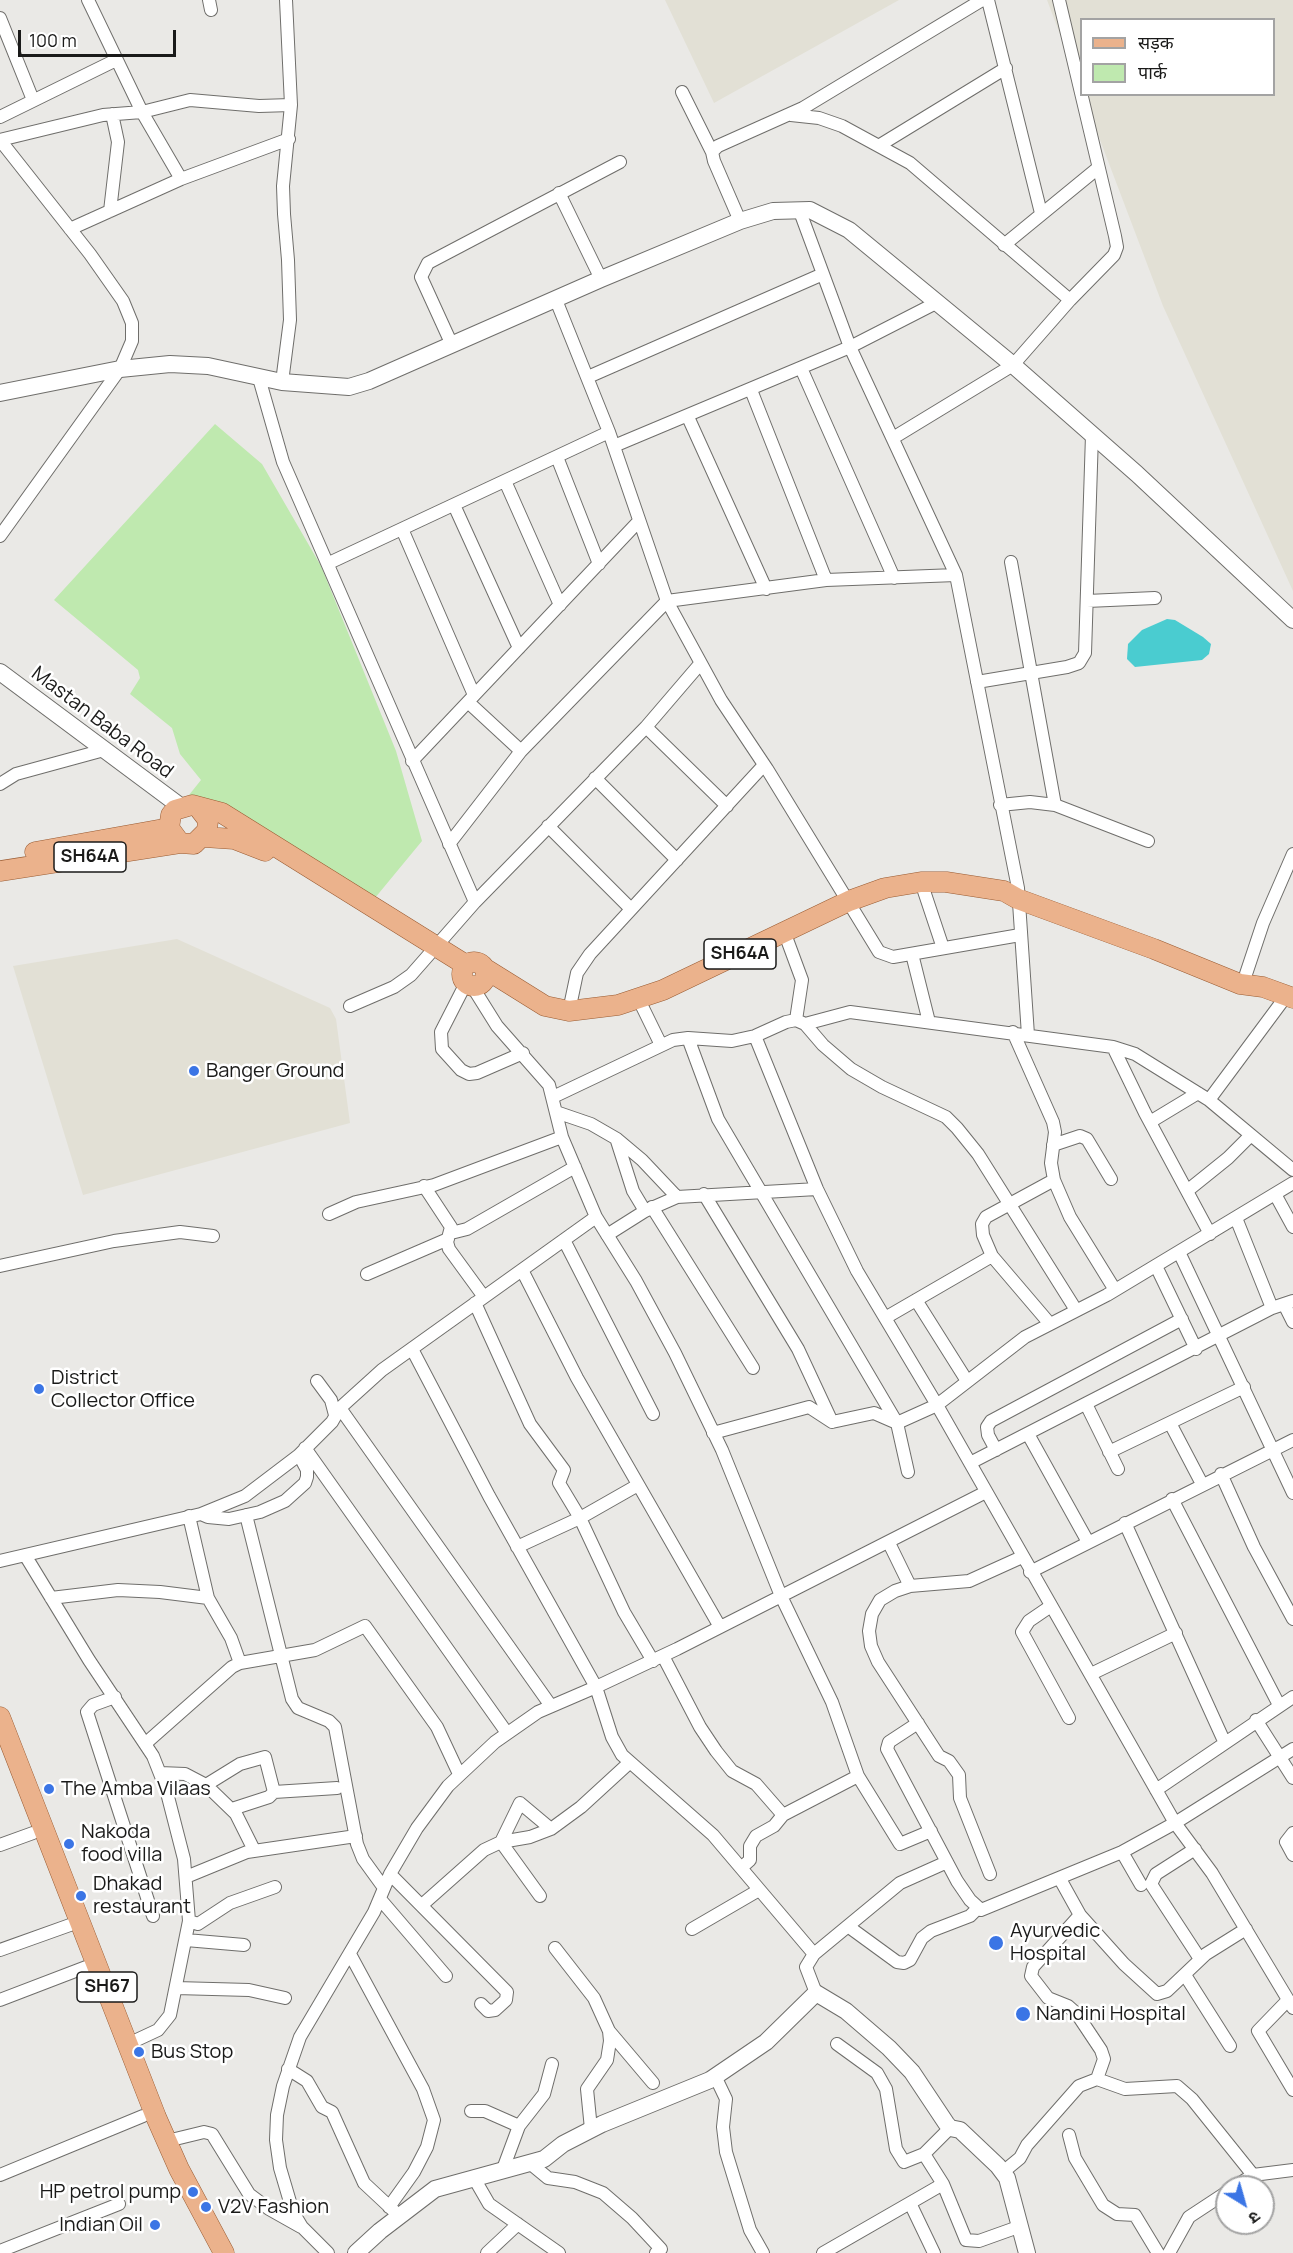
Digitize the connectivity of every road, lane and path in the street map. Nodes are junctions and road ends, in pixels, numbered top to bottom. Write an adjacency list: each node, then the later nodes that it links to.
1 (88, 0): 7 (street)
2 (286, 0): 13 (street)
3 (982, 0): 16 (street)
4 (988, 0): 8 (street)
5 (1059, 0): 9 (street)
6 (0, 18): 12 (street)
7 (116, 60): 12 (street); 14 (street)
8 (1006, 68): 20 (street); 28 (street)
9 (1080, 90)
10 (682, 92): 21 (street)
11 (1081, 96): 23 (street)
12 (33, 100): 17 (street)
13 (291, 105): 14 (street); 18 (street)
14 (142, 112): 15 (street); 24 (street)
15 (112, 114): 19 (street); 27 (street)
16 (790, 115): 20 (street); 21 (street)
17 (0, 117)
18 (289, 139): 24 (street); 44 (street)
19 (0, 140): 30 (street)
20 (880, 144): 31 (street)
21 (712, 152): 29 (street)
22 (620, 162): 25 (street)
23 (1098, 168): 28 (street); 35 (street)
24 (181, 178): 27 (street)
25 (559, 193): 33 (street); 37 (street)
26 (799, 209): 29 (street); 32 (street); 36 (street)
27 (110, 211): 30 (street)
28 (1041, 213): 31 (street)
29 (740, 221): 33 (street)
30 (70, 229): 41 (street)
31 (1004, 245): 35 (street)
32 (823, 274): 38 (street); 42 (street)
33 (601, 279): 34 (street)
34 (556, 300): 37 (street); 42 (street)
35 (1070, 300): 39 (street)
36 (936, 303): 38 (street); 39 (street)
37 (452, 345): 44 (street)
38 (850, 346): 40 (street); 50 (street)
39 (1013, 365): 49 (street); 50 (street)
40 (801, 368): 45 (street); 62 (street)
41 (120, 369): 43 (street); 46 (street); 57 (street)
42 (588, 377): 48 (street)
43 (259, 378): 44 (street); 59 (street)
44 (282, 382)
45 (751, 390): 47 (street); 63 (street)
46 (0, 393)
47 (688, 417): 51 (street); 64 (street)
48 (609, 432): 51 (street); 52 (street)
49 (1092, 435): 67 (street); 69 (street)
50 (892, 438): 61 (street)
51 (614, 446): 55 (street)
52 (556, 457): 53 (street); 60 (street)
53 (505, 481): 54 (street); 68 (street)
54 (454, 505): 56 (street); 70 (street)
55 (638, 522): 60 (street); 66 (street)
56 (402, 529): 59 (street); 75 (street)
57 (0, 536)
58 (1011, 562): 73 (street)
59 (329, 563): 79 (street)
60 (599, 564): 68 (street)
61 (956, 575): 62 (street); 74 (street)
62 (894, 578): 63 (street)
63 (826, 580): 64 (street)
64 (766, 589): 66 (street)
65 (1155, 598): 67 (street)
66 (667, 601): 71 (street); 78 (street)
67 (1087, 601): 73 (street)
68 (560, 605): 70 (street)
69 (1293, 620)
70 (519, 648): 75 (street)
71 (700, 664): 76 (street); 80 (street)
72 (0, 672): 77 (street, Mastan Baba Road)
73 (1031, 673): 74 (street); 84 (street)
74 (977, 682): 83 (street)
75 (471, 698): 78 (street); 79 (street)
76 (646, 727): 81 (street); 85 (street)
77 (104, 750): 82 (street); 86 (street, Mastan Baba Road)
78 (520, 751): 91 (street)
79 (412, 760): 91 (street)
80 (764, 765): 85 (street); 98 (street)
81 (595, 778): 87 (street); 94 (street)
82 (0, 784)
83 (1000, 805): 84 (street); 97 (street)
84 (1055, 805): 90 (street)
85 (727, 806): 94 (street)
86 (189, 807): 88 (main road); 89 (main road); 104 (main road, SH64A)
87 (548, 826): 99 (street); 100 (street)
88 (175, 835): 89 (main road, SH64A); 93 (main road, SH64A); 95 (main road, SH64A)
89 (204, 837): 104 (main road, SH64A)
90 (1148, 842)
91 (449, 844): 99 (street)
92 (1293, 854): 106 (street)
93 (0, 858)
94 (677, 860): 100 (street)
95 (0, 871)
96 (921, 882): 97 (main road, SH64A); 98 (main road, SH64A); 103 (street)
97 (1013, 892): 102 (street); 106 (main road, SH64A); 108 (main road, SH64A)
98 (849, 901): 101 (main road, SH64A); 105 (street)
99 (475, 902): 104 (street)
100 (630, 908): 112 (street)
101 (784, 934): 110 (main road, SH64A); 113 (street)
102 (1020, 935): 103 (street); 116 (street)
103 (943, 948): 105 (street)
104 (431, 950): 107 (main road, SH64A); 111 (street)
105 (912, 954): 114 (street)
106 (1246, 974): 108 (main road, SH64A)
107 (470, 976): 112 (main road, SH64A); 121 (street); 121 (street)
108 (1263, 987): 109 (main road, SH64A)
109 (1292, 996): 124 (street)
110 (639, 1000): 112 (main road, SH64A); 119 (street)
111 (350, 1006)
112 (569, 1011)
113 (800, 1022): 114 (street); 117 (street); 143 (street)
114 (929, 1022): 115 (street)
115 (1013, 1032): 116 (street); 130 (street)
116 (1028, 1035): 120 (street)
117 (755, 1036): 118 (street); 137 (street)
118 (688, 1038): 119 (street); 139 (street)
119 (661, 1045): 123 (street)
120 (1113, 1047): 122 (street); 126 (street)
121 (523, 1053): 123 (street)
122 (1198, 1093): 124 (street); 126 (street)
123 (553, 1097): 125 (street)
124 (1209, 1100): 127 (street)
125 (556, 1112): 128 (street); 129 (street)
126 (1150, 1122): 138 (street)
127 (1251, 1136): 132 (street); 138 (street)
128 (562, 1137): 131 (street); 136 (street)
129 (617, 1139): 142 (street); 144 (street)
130 (1053, 1145): 133 (street); 134 (street)
131 (575, 1167): 146 (street); 152 (street)
132 (1293, 1170)
133 (1111, 1179)
134 (1054, 1180): 143 (street); 160 (street)
135 (1293, 1183): 141 (street)
136 (424, 1186): 145 (street); 152 (street)
137 (817, 1189): 139 (street); 165 (street)
138 (1187, 1191): 149 (street)
139 (760, 1192): 140 (street); 181 (street)
140 (704, 1194): 142 (street); 180 (street)
141 (1275, 1194): 147 (street); 148 (street)
142 (677, 1197): 144 (street)
143 (1010, 1204): 155 (street); 164 (street)
144 (649, 1209): 150 (street); 172 (street)
145 (329, 1214)
146 (596, 1217): 150 (street); 153 (street)
147 (1236, 1218): 149 (street); 163 (street)
148 (1293, 1227)
149 (1210, 1233): 154 (street)
150 (608, 1235): 183 (street)
151 (213, 1236): 156 (street)
152 (449, 1236): 159 (street); 161 (street)
153 (564, 1240): 158 (street); 179 (street)
154 (1179, 1252): 157 (street); 169 (street)
155 (992, 1256): 162 (street); 168 (street)
156 (0, 1266)
157 (1156, 1266): 160 (street); 166 (street)
158 (522, 1270): 161 (street); 195 (street)
159 (367, 1274)
160 (1115, 1290): 164 (street)
161 (479, 1300): 170 (street); 201 (street)
162 (916, 1300): 165 (street); 174 (street)
163 (1283, 1304): 167 (street); 169 (street)
164 (1076, 1310): 168 (street)
165 (885, 1318): 177 (street)
166 (1182, 1319): 171 (street); 186 (street)
167 (1293, 1322)
168 (1050, 1324): 174 (street)
169 (1220, 1336): 171 (street); 175 (street)
170 (412, 1349): 178 (street); 205 (street)
171 (1196, 1349): 176 (street)
172 (753, 1368)
173 (317, 1381): 178 (street)
174 (967, 1381): 177 (street)
175 (1244, 1387): 182 (street); 188 (street)
176 (1086, 1404): 184 (street); 189 (street)
177 (937, 1405): 181 (street); 190 (street)
178 (338, 1411): 187 (street); 226 (street)
179 (653, 1414)
180 (832, 1422): 181 (street); 183 (street)
181 (897, 1423): 192 (street)
182 (1170, 1423): 189 (street); 194 (street)
183 (713, 1432): 211 (street)
184 (1028, 1434): 186 (street); 204 (street)
185 (1293, 1440): 188 (street)
186 (996, 1450): 190 (street)
187 (302, 1451): 199 (street); 200 (street); 231 (street)
188 (1273, 1451): 193 (street); 197 (street)
189 (1109, 1452): 191 (street)
190 (970, 1463): 196 (street)
191 (1118, 1470)
192 (908, 1472)
193 (1221, 1474): 194 (street); 215 (street)
194 (1202, 1484): 198 (street)
195 (638, 1485): 201 (street); 216 (street)
196 (986, 1492): 203 (street); 207 (street)
197 (1293, 1493)
198 (1172, 1499): 202 (street); 225 (street)
199 (195, 1515): 200 (street); 206 (street); 213 (street)
200 (246, 1515): 218 (street)
201 (580, 1518): 205 (street); 219 (street)
202 (1125, 1523): 204 (street); 217 (street)
203 (889, 1542): 210 (street); 211 (street)
204 (1088, 1542): 209 (street)
205 (517, 1547): 222 (street)
206 (25, 1555): 208 (street); 212 (street)
207 (1022, 1557): 209 (street); 210 (street)
208 (0, 1561)
209 (1030, 1572): 214 (street)
210 (910, 1586): 230 (street)
211 (781, 1596): 216 (street); 240 (street)
212 (51, 1598): 213 (street); 224 (street)
213 (208, 1598): 220 (street)
214 (1051, 1606): 221 (street); 228 (street)
215 (1293, 1619)
216 (720, 1627): 219 (street)
217 (1176, 1633): 221 (street); 232 (street)
218 (281, 1657): 220 (street); 239 (street); 253 (street)
219 (658, 1658): 222 (street); 247 (street)
220 (240, 1663): 233 (street)
221 (1090, 1674): 244 (street)
222 (596, 1687): 226 (street); 237 (street)
223 (1293, 1697): 225 (street)
224 (115, 1698): 233 (street); 274 (street)
225 (1279, 1705): 229 (street)
226 (551, 1706): 231 (street)
227 (0, 1717): 297 (main road, SH67)
228 (1069, 1718)
229 (1256, 1720): 232 (street); 236 (street)
230 (918, 1723): 250 (street); 263 (street)
231 (507, 1733): 239 (street)
232 (1224, 1742): 244 (street)
233 (146, 1743): 238 (street)
234 (0, 1749): 251 (main road, SH67)
235 (1293, 1749): 236 (street)
236 (1280, 1757): 241 (street); 248 (street)
237 (629, 1763): 249 (street); 261 (street)
238 (160, 1773): 242 (street); 264 (street)
239 (459, 1774): 262 (street)
240 (858, 1776): 247 (street); 250 (street)
241 (1293, 1778)
242 (206, 1785): 245 (street); 246 (street)
243 (337, 1788): 245 (street)
244 (1156, 1790): 248 (street)
245 (274, 1792): 246 (street)
246 (232, 1809): 256 (street)
247 (783, 1815): 261 (street)
248 (1175, 1823): 257 (street); 258 (street)
249 (551, 1829): 254 (street); 254 (street)
250 (931, 1831): 260 (street)
251 (33, 1833): 255 (street); 276 (main road, SH67)
252 (1293, 1833): 259 (street)
253 (356, 1836): 256 (street); 269 (street)
254 (501, 1842): 270 (street); 271 (street)
255 (0, 1845)
256 (254, 1850): 264 (street)
257 (1195, 1850): 279 (street); 286 (street)
258 (1122, 1852): 265 (street); 266 (street)
259 (1293, 1855)
260 (947, 1862): 272 (street); 277 (street)
261 (741, 1869): 268 (street)
262 (390, 1874): 269 (street); 271 (street)
263 (990, 1874)
264 (186, 1877): 275 (street)
265 (1060, 1879): 272 (street); 273 (street)
266 (1141, 1885)
267 (275, 1887): 275 (street)
268 (759, 1890): 278 (street); 285 (street)
269 (382, 1893): 284 (street); 289 (street)
270 (540, 1896)
271 (422, 1905): 294 (street)
272 (977, 1909): 277 (street)
273 (1080, 1915): 288 (street); 303 (street)
274 (153, 1916)
275 (189, 1921): 280 (street)
276 (70, 1925): 283 (street); 287 (main road, SH67)
277 (849, 1927): 285 (street)
278 (692, 1929)
279 (1246, 1929): 286 (street); 295 (street)
280 (186, 1940): 281 (street); 290 (street)
281 (244, 1945)
282 (555, 1948): 296 (street)
283 (0, 1950)
284 (350, 1954): 301 (street); 325 (street)
285 (814, 1954): 291 (street)
286 (1200, 1959): 288 (street)
287 (86, 1967): 293 (street); 307 (main road, SH67)
288 (1185, 1975): 299 (street)
289 (446, 1976)
290 (176, 1988): 292 (street); 297 (street)
291 (816, 1993): 302 (street); 309 (street)
292 (285, 1998)
293 (0, 2000)
294 (481, 2004)
295 (1290, 2004): 305 (street)
296 (609, 2031): 304 (street); 310 (street)
297 (128, 2044): 312 (main road, SH67)
298 (837, 2044): 313 (street)
299 (1230, 2046)
300 (552, 2064): 308 (street)
301 (288, 2069): 325 (street); 328 (street)
302 (715, 2076): 310 (street); 337 (street)
303 (1097, 2079): 317 (street); 319 (street)
304 (653, 2083)
305 (1293, 2090)
306 (471, 2111): 308 (street)
307 (143, 2116): 318 (street); 331 (main road, SH67)
308 (519, 2126): 315 (street)
309 (950, 2128): 313 (street); 317 (street)
310 (591, 2129): 314 (street)
311 (1069, 2134): 341 (street)
312 (166, 2141): 328 (street); 332 (main road, SH67)
313 (924, 2154): 321 (street)
314 (531, 2164): 315 (street); 336 (street)
315 (503, 2169): 320 (street)
316 (1293, 2170): 319 (street)
317 (1003, 2172): 327 (street)
318 (0, 2175)
319 (1253, 2175)
320 (474, 2178): 325 (street); 326 (street)
321 (943, 2184): 323 (street); 327 (street)
322 (1215, 2200): 342 (street)
323 (910, 2203): 338 (street); 339 (street)
324 (119, 2204): 330 (street)
325 (394, 2211): 329 (street)
326 (518, 2224): 334 (street); 335 (street)
327 (1021, 2226): 340 (street)
328 (302, 2228): 333 (street)
329 (366, 2249)
330 (0, 2251)
331 (209, 2253)
332 (224, 2253)
333 (328, 2253)
334 (487, 2253)
335 (559, 2253)
336 (656, 2253)
337 (763, 2253)
338 (823, 2253)
339 (934, 2253)
340 (1027, 2253)
341 (1158, 2253)
342 (1168, 2253)

